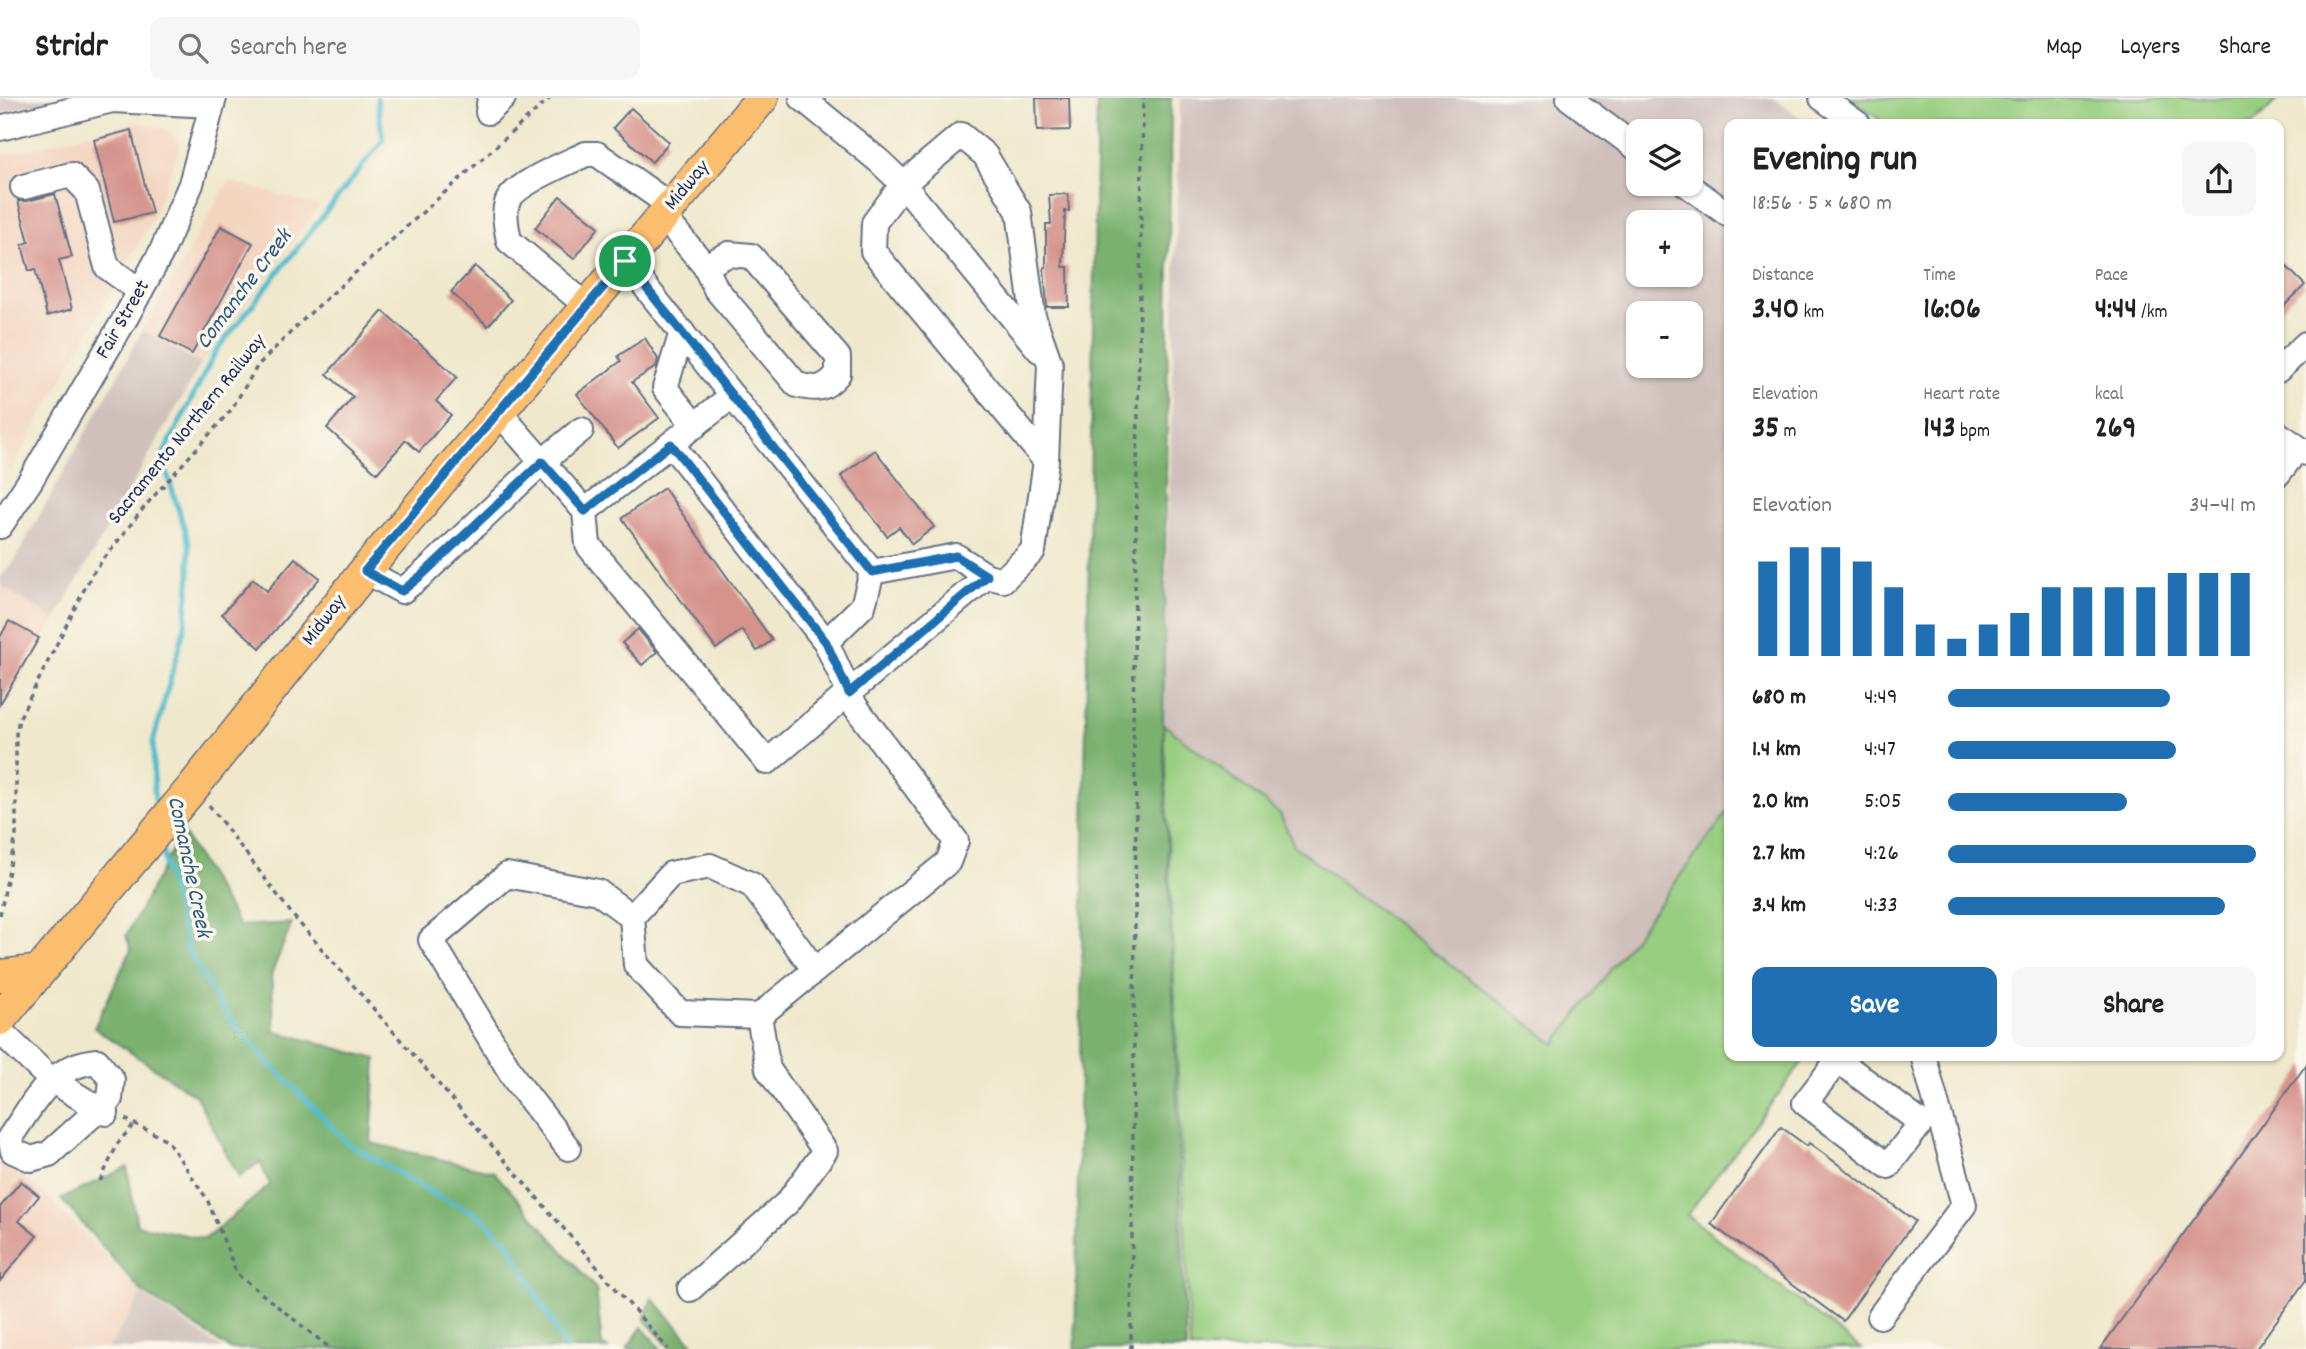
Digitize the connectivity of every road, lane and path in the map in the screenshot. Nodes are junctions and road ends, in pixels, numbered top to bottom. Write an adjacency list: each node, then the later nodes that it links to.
1 (490, 98): 2 (street)
2 (503, 98)
3 (550, 98): 43 (path, Sacramento Northern Railway)
4 (762, 98): 16 (main road, Midway)
5 (802, 98): 13 (street)
6 (1143, 98): 64 (path)
7 (1569, 98): 12 (street)
8 (1822, 98): 10 (street)
9 (213, 102): 11 (street); 20 (street, Fair Street)
10 (1851, 119)
11 (0, 128)
12 (1626, 140)
13 (903, 184): 25 (street); 25 (street); 32 (street)
14 (23, 187): 20 (street)
15 (1703, 196): 17 (street)
16 (667, 211): 18 (main road, Midway); 19 (street); 21 (street)
17 (1724, 211)
18 (625, 261): 21 (main road, Midway); 22 (street)
19 (705, 266): 19 (street)
20 (141, 291): 36 (street, Fair Street)
21 (587, 306): 27 (main road, Midway)
22 (682, 332): 26 (street); 28 (street)
23 (2306, 344): 24 (street)
24 (2284, 364)
25 (1051, 365): 32 (street)
26 (732, 396): 28 (street); 38 (street)
27 (498, 411): 33 (street); 37 (main road, Midway)
28 (695, 425): 30 (street)
29 (581, 430): 33 (street)
30 (671, 444): 35 (street); 40 (street)
31 (2294, 445): 34 (street)
32 (1046, 461): 39 (street)
33 (542, 462): 35 (street); 37 (street)
34 (2284, 463)
35 (585, 511): 41 (street)
36 (0, 526)
37 (365, 571): 42 (main road, Midway)
38 (872, 572): 39 (street); 40 (street)
39 (987, 576): 41 (street)
40 (826, 642): 41 (street)
41 (849, 693): 45 (street)
42 (194, 786): 46 (main road, Midway); 63 (path)
43 (0, 915)
44 (632, 917): 45 (street); 48 (street); 58 (street)
45 (816, 970): 48 (street)
46 (39, 971): 47 (main road); 49 (main road, Midway)
47 (0, 975)
48 (760, 1016): 60 (street)
49 (0, 1019)
50 (0, 1031): 54 (street)
51 (1838, 1061): 56 (street)
52 (1844, 1061): 56 (street)
53 (1924, 1061): 56 (street)
54 (51, 1080): 55 (street); 55 (street); 55 (street)
55 (102, 1111): 57 (path)
56 (1931, 1121): 61 (street)
57 (135, 1123): 59 (path); 62 (path)
58 (568, 1148)
59 (100, 1181)
60 (690, 1289)
61 (1880, 1316)
62 (331, 1349)
63 (668, 1349)
64 (1131, 1349)

